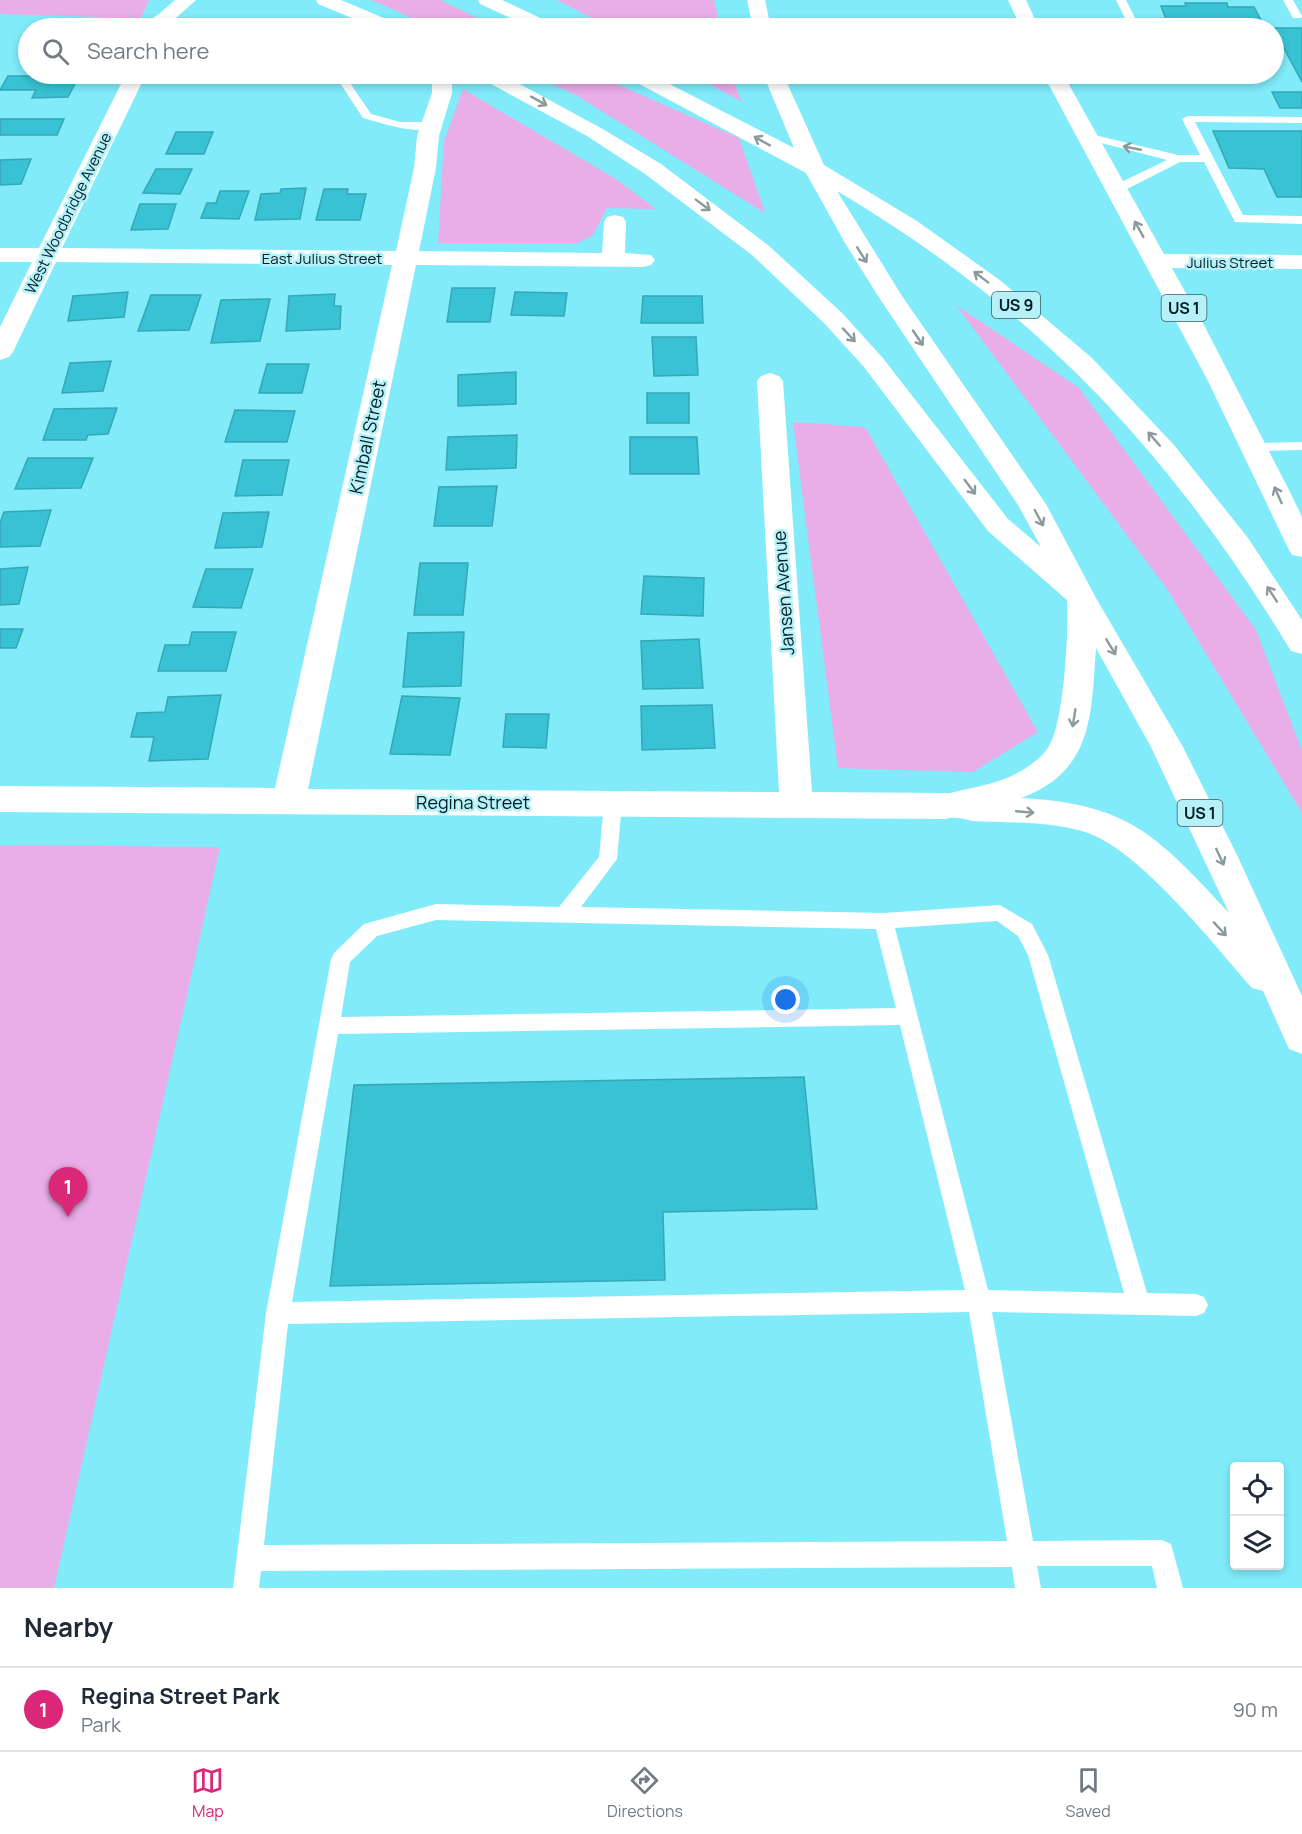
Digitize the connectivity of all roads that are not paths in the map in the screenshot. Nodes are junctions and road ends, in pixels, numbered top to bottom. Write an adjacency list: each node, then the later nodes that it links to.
1 (167, 0): 11 (main road)
2 (188, 0): 12 (main road)
3 (326, 0): 13 (main road)
4 (487, 0): 14 (main road)
5 (1017, 0): 16 (main road)
6 (1041, 0): 17 (main road)
7 (1121, 0): 18 (lane)
8 (1288, 0): 10 (lane)
9 (754, 2): 15 (main road)
10 (1297, 16)
11 (162, 18)
12 (167, 18)
13 (368, 18)
14 (525, 18)
15 (759, 18)
16 (1025, 18)
17 (1033, 18)
18 (1130, 18)
19 (131, 84): 35 (main road, West Woodbridge Avenue)
20 (346, 84): 27 (lane)
21 (442, 84): 27 (main road, Kimball Street)
22 (505, 84): 46 (main road, one-way to 46)
23 (654, 84): 47 (main road, US 9, one-way to 23)
24 (777, 84): 46 (main road, US 1, one-way to 46)
25 (1058, 84): 28 (main road, US 1)
26 (1302, 120): 29 (lane)
27 (431, 125): 36 (main road, Kimball Street)
28 (1086, 136): 30 (lane, one-way to 28); 31 (main road, US 1)
29 (1208, 158): 30 (lane); 32 (lane)
30 (1179, 159): 31 (lane)
31 (1117, 189): 39 (main road, US 1, one-way to 31)
32 (1302, 220)
33 (615, 222): 37 (main road)
34 (0, 255): 35 (main road, East Julius Street)
35 (47, 256): 36 (main road, East Julius Street); 41 (main road, West Woodbridge Avenue)
36 (405, 258): 37 (main road, East Julius Street); 49 (main road, Kimball Street)
37 (613, 260): 38 (main road, East Julius Street)
38 (643, 260)
39 (1157, 261): 40 (main road, Julius Street); 44 (main road, US 1)
40 (1302, 262)
41 (0, 352)
42 (770, 381): 51 (main road, Jansen Avenue)
43 (1302, 446): 44 (lane)
44 (1256, 447): 45 (main road, US 1, one-way to 44)
45 (1302, 548)
46 (1081, 597): 52 (main road, one-way to 52); 55 (main road, US 1, one-way to 55)
47 (1302, 644)
48 (0, 798): 49 (main road, Regina Street)
49 (289, 801): 50 (main road, Regina Street)
50 (614, 803): 51 (main road, Regina Street); 53 (lane)
51 (796, 805): 52 (main road, Regina Street)
52 (946, 806): 55 (main road, one-way to 55)
53 (564, 914): 54 (lane); 57 (lane)
54 (884, 921): 56 (lane); 60 (lane)
55 (1284, 998): 58 (main road, US 1)
56 (907, 1016): 57 (lane); 59 (lane)
57 (329, 1026): 62 (lane)
58 (1302, 1038)
59 (979, 1301): 60 (lane); 62 (lane); 63 (lane)
60 (1139, 1304): 61 (lane)
61 (1196, 1305)
62 (278, 1313): 64 (lane)
63 (1022, 1552): 64 (lane); 66 (lane); 67 (lane)
64 (250, 1558): 65 (lane)
65 (246, 1588)
66 (1028, 1588)
67 (1170, 1588)

